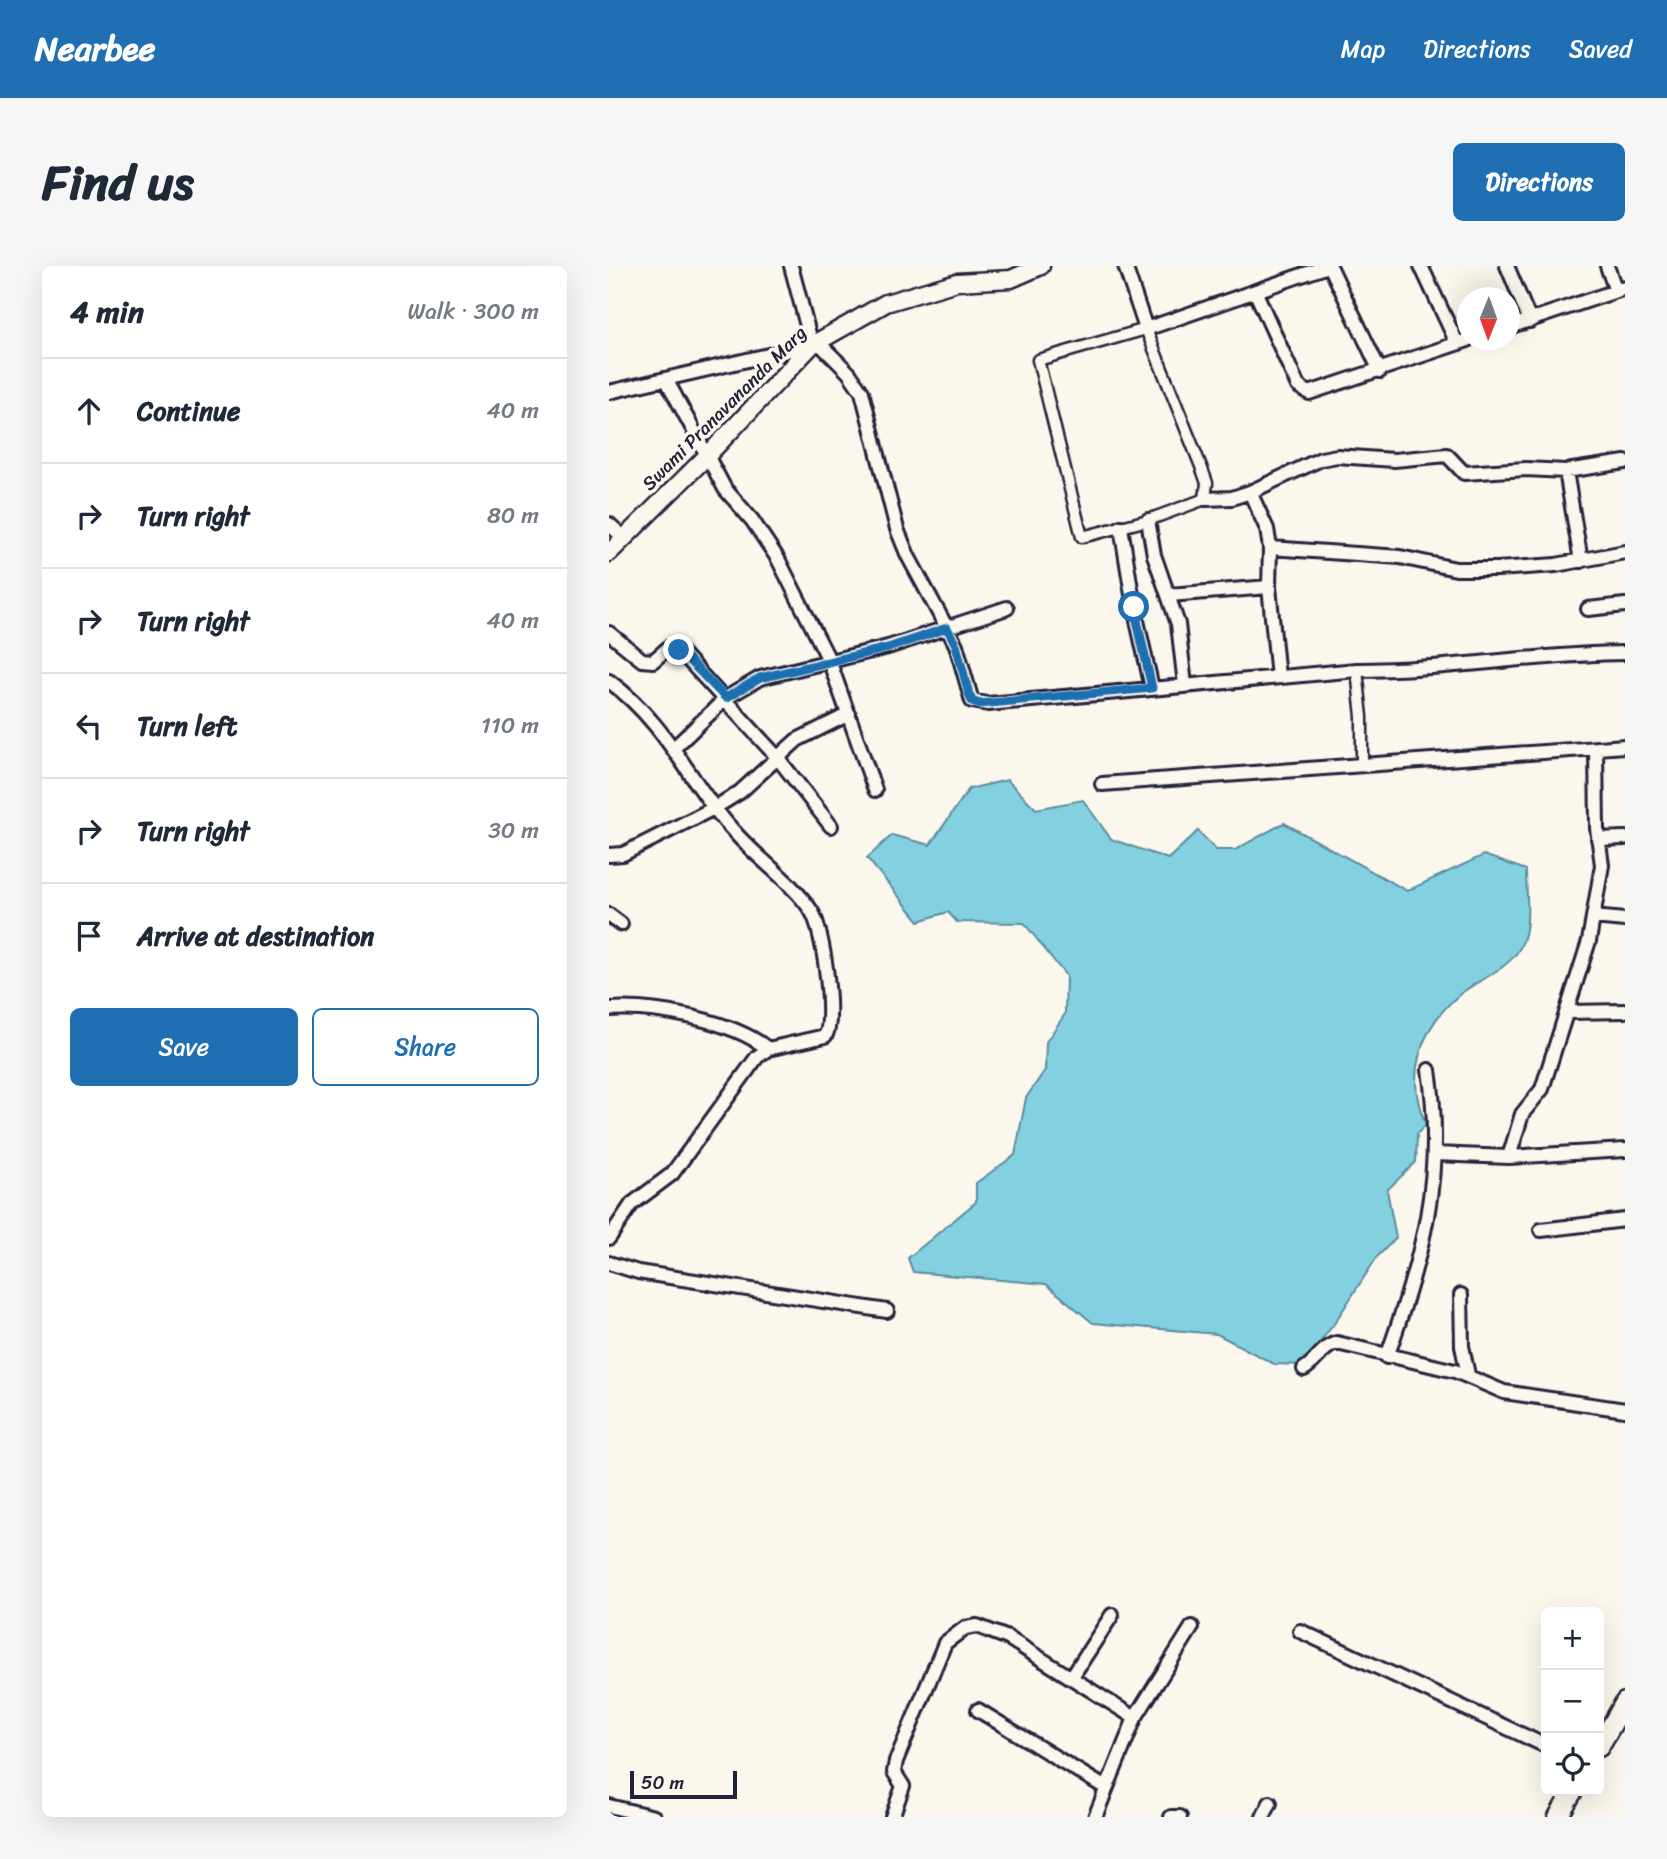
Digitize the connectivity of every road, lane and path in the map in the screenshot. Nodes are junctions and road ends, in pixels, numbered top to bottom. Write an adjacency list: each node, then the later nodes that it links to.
1 (791, 266): 15 (street)
2 (1041, 266): 8 (street, Swami Pranavananda Marg)
3 (1125, 266): 13 (street)
4 (1329, 266): 10 (street); 17 (street)
5 (1421, 266): 14 (street)
6 (1507, 266): 11 (street)
7 (1607, 266): 9 (street)
8 (1009, 272): 15 (street, Swami Pranavananda Marg)
9 (1621, 290): 11 (street)
10 (1256, 293): 13 (street); 17 (street)
11 (1529, 321): 12 (street)
12 (1520, 324)
13 (1146, 329): 24 (street); 27 (street)
14 (1457, 332)
15 (815, 343): 18 (street); 20 (street, Swami Pranavananda Marg); 38 (street)
16 (1457, 343): 17 (street)
17 (1380, 371)
18 (666, 379): 19 (street); 20 (street)
19 (609, 392)
20 (706, 457): 28 (street, Swami Pranavananda Marg); 41 (street)
21 (1625, 461): 22 (street)
22 (1566, 471): 23 (street); 32 (street)
23 (1250, 492): 24 (street); 29 (street)
24 (1205, 499): 25 (street)
25 (1148, 520): 27 (street); 34 (street)
26 (609, 524): 28 (street)
27 (1121, 527): 46 (street)
28 (623, 537): 31 (street, Swami Pranavananda Marg)
29 (1270, 548): 32 (street); 33 (street)
30 (1625, 552): 32 (street)
31 (609, 553)
32 (1581, 561)
33 (1269, 587): 34 (street); 43 (street)
34 (1168, 595): 45 (street)
35 (1625, 605): 37 (street)
36 (1007, 608): 38 (street)
37 (1588, 609)
38 (947, 628): 41 (street); 46 (street)
39 (609, 633): 47 (street)
40 (1625, 653): 42 (street)
41 (829, 660): 47 (street); 48 (street)
42 (1357, 670): 43 (street); 53 (street)
43 (1278, 677): 45 (street)
44 (609, 681): 50 (street)
45 (1185, 685): 46 (street)
46 (1152, 688)
47 (726, 698): 50 (street); 52 (street)
48 (849, 714): 52 (street); 55 (street)
49 (1625, 746): 51 (street)
50 (674, 748): 56 (street)
51 (1597, 750): 53 (street); 59 (street)
52 (777, 757): 56 (street); 57 (street)
53 (1362, 765): 54 (street)
54 (1102, 784)
55 (876, 790)
56 (716, 807): 60 (street); 68 (street)
57 (831, 826)
58 (1625, 838): 59 (street)
59 (1598, 839): 62 (street)
60 (609, 855)
61 (609, 915): 64 (street)
62 (1593, 917): 63 (street); 67 (street)
63 (1625, 920)
64 (621, 924)
65 (609, 1009): 68 (street)
66 (1625, 1011): 67 (street)
67 (1569, 1012): 72 (street)
68 (768, 1049): 75 (street)
69 (1429, 1070): 71 (street)
70 (1625, 1150): 72 (street)
71 (1435, 1154): 72 (street); 79 (street)
72 (1509, 1157)
73 (1625, 1220): 74 (street)
74 (1541, 1230)
75 (609, 1238)
76 (609, 1263): 78 (street)
77 (1461, 1295): 81 (street)
78 (887, 1311)
79 (1387, 1357): 80 (street); 81 (street)
80 (1304, 1369)
81 (1468, 1375): 82 (street)
82 (1625, 1410)
83 (1112, 1615): 86 (street)
84 (1192, 1627): 89 (street)
85 (1300, 1631): 91 (street)
86 (1072, 1678): 89 (street); 97 (street)
87 (1625, 1702): 90 (main road)
88 (978, 1710): 92 (street)
89 (1135, 1718): 92 (street)
90 (1604, 1738)
91 (1541, 1744)
92 (1106, 1788): 98 (street)
93 (1570, 1796): 102 (main road)
94 (1270, 1802): 101 (street)
95 (609, 1807): 96 (street)
96 (654, 1817)
97 (892, 1817)
98 (1095, 1817)
99 (1171, 1817): 100 (street)
100 (1180, 1817)
101 (1263, 1817)
102 (1558, 1817)

